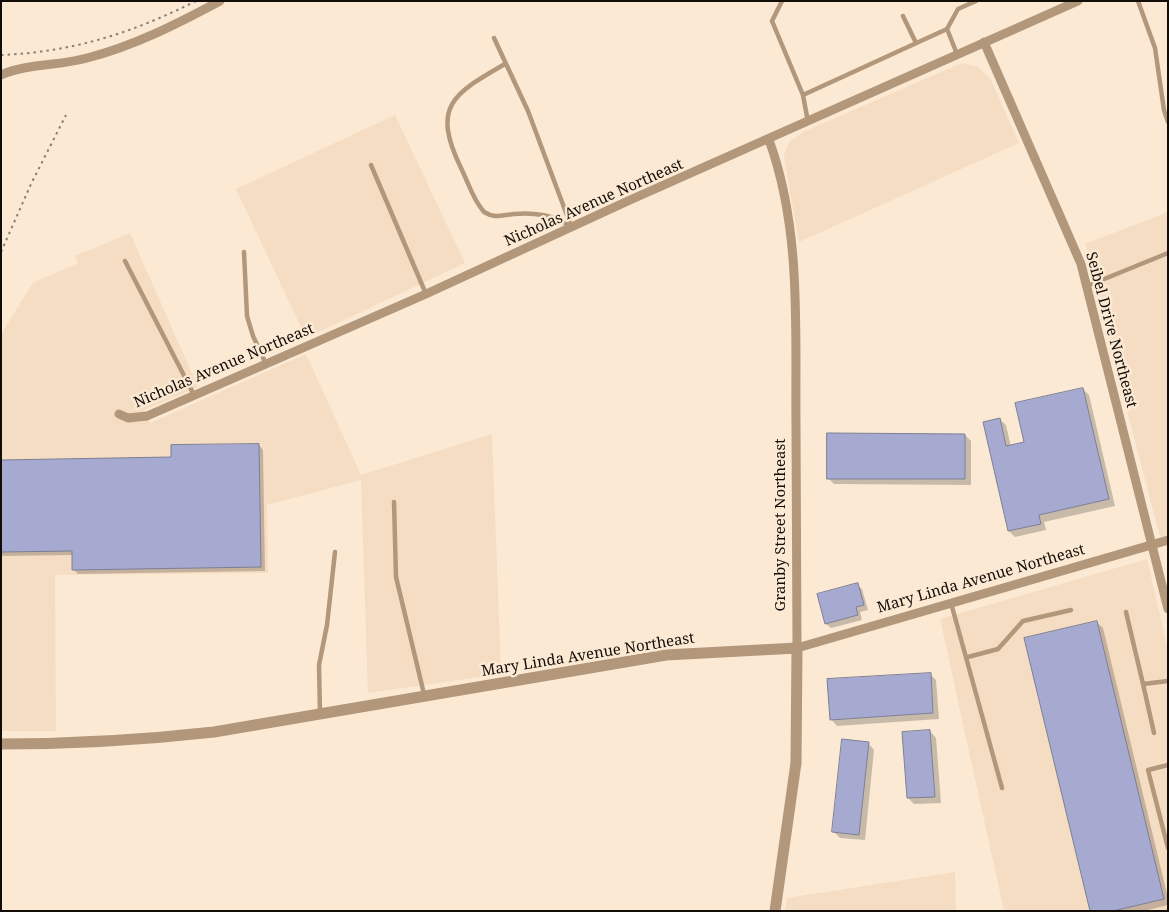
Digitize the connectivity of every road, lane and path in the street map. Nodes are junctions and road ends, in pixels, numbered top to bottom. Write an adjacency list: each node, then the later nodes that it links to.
1 (196, 1): 14 (path)
2 (220, 1): 16 (street)
3 (782, 1): 17 (lane)
4 (976, 1): 9 (lane)
5 (1078, 1): 7 (street, Nicholas Avenue Northeast)
6 (1138, 1): 20 (lane)
7 (1067, 3): 11 (street, Nicholas Avenue Northeast)
8 (903, 16): 12 (lane)
9 (947, 29): 12 (lane); 13 (lane)
10 (494, 38): 15 (lane)
11 (984, 42): 13 (street, Nicholas Avenue Northeast); 28 (street, Seibel Drive Northeast)
12 (916, 43): 17 (lane)
13 (957, 54): 19 (street, Nicholas Avenue Northeast)
14 (1, 55)
15 (505, 64): 23 (lane); 23 (lane)
16 (1, 75)
17 (803, 95): 19 (lane)
18 (66, 115): 24 (path)
19 (808, 122): 21 (street, Nicholas Avenue Northeast)
20 (1168, 122)
21 (769, 140): 23 (street, Nicholas Avenue Northeast); 41 (street, Granby Street Northeast)
22 (371, 165): 29 (lane)
23 (571, 227): 29 (street, Nicholas Avenue Northeast)
24 (1, 252)
25 (244, 252): 30 (lane)
26 (1168, 253): 28 (lane)
27 (125, 261): 31 (lane)
28 (1087, 286): 35 (street, Seibel Drive Northeast)
29 (426, 294): 30 (street, Nicholas Avenue Northeast)
30 (266, 364): 31 (street, Nicholas Avenue Northeast)
31 (194, 395): 32 (street, Nicholas Avenue Northeast)
32 (120, 414)
33 (394, 502): 45 (lane)
34 (1168, 540): 35 (street, Mary Linda Avenue Northeast)
35 (1153, 544): 37 (street, Mary Linda Avenue Northeast); 38 (street, Seibel Drive Northeast)
36 (335, 552): 46 (lane)
37 (951, 602): 41 (street, Mary Linda Avenue Northeast); 42 (lane)
38 (1168, 609)
39 (1071, 610): 42 (lane)
40 (1126, 612): 44 (lane)
41 (797, 648): 45 (street, Mary Linda Avenue Northeast); 53 (street, Granby Street Northeast)
42 (968, 657): 50 (lane)
43 (1168, 681): 44 (lane)
44 (1143, 684): 47 (lane)
45 (425, 695): 46 (street, Mary Linda Avenue Northeast)
46 (320, 713): 48 (street, Mary Linda Avenue Northeast)
47 (1154, 733)
48 (1, 744)
49 (1168, 765): 51 (lane)
50 (1002, 788)
51 (1165, 827): 52 (lane)
52 (1168, 848)
53 (775, 911)

